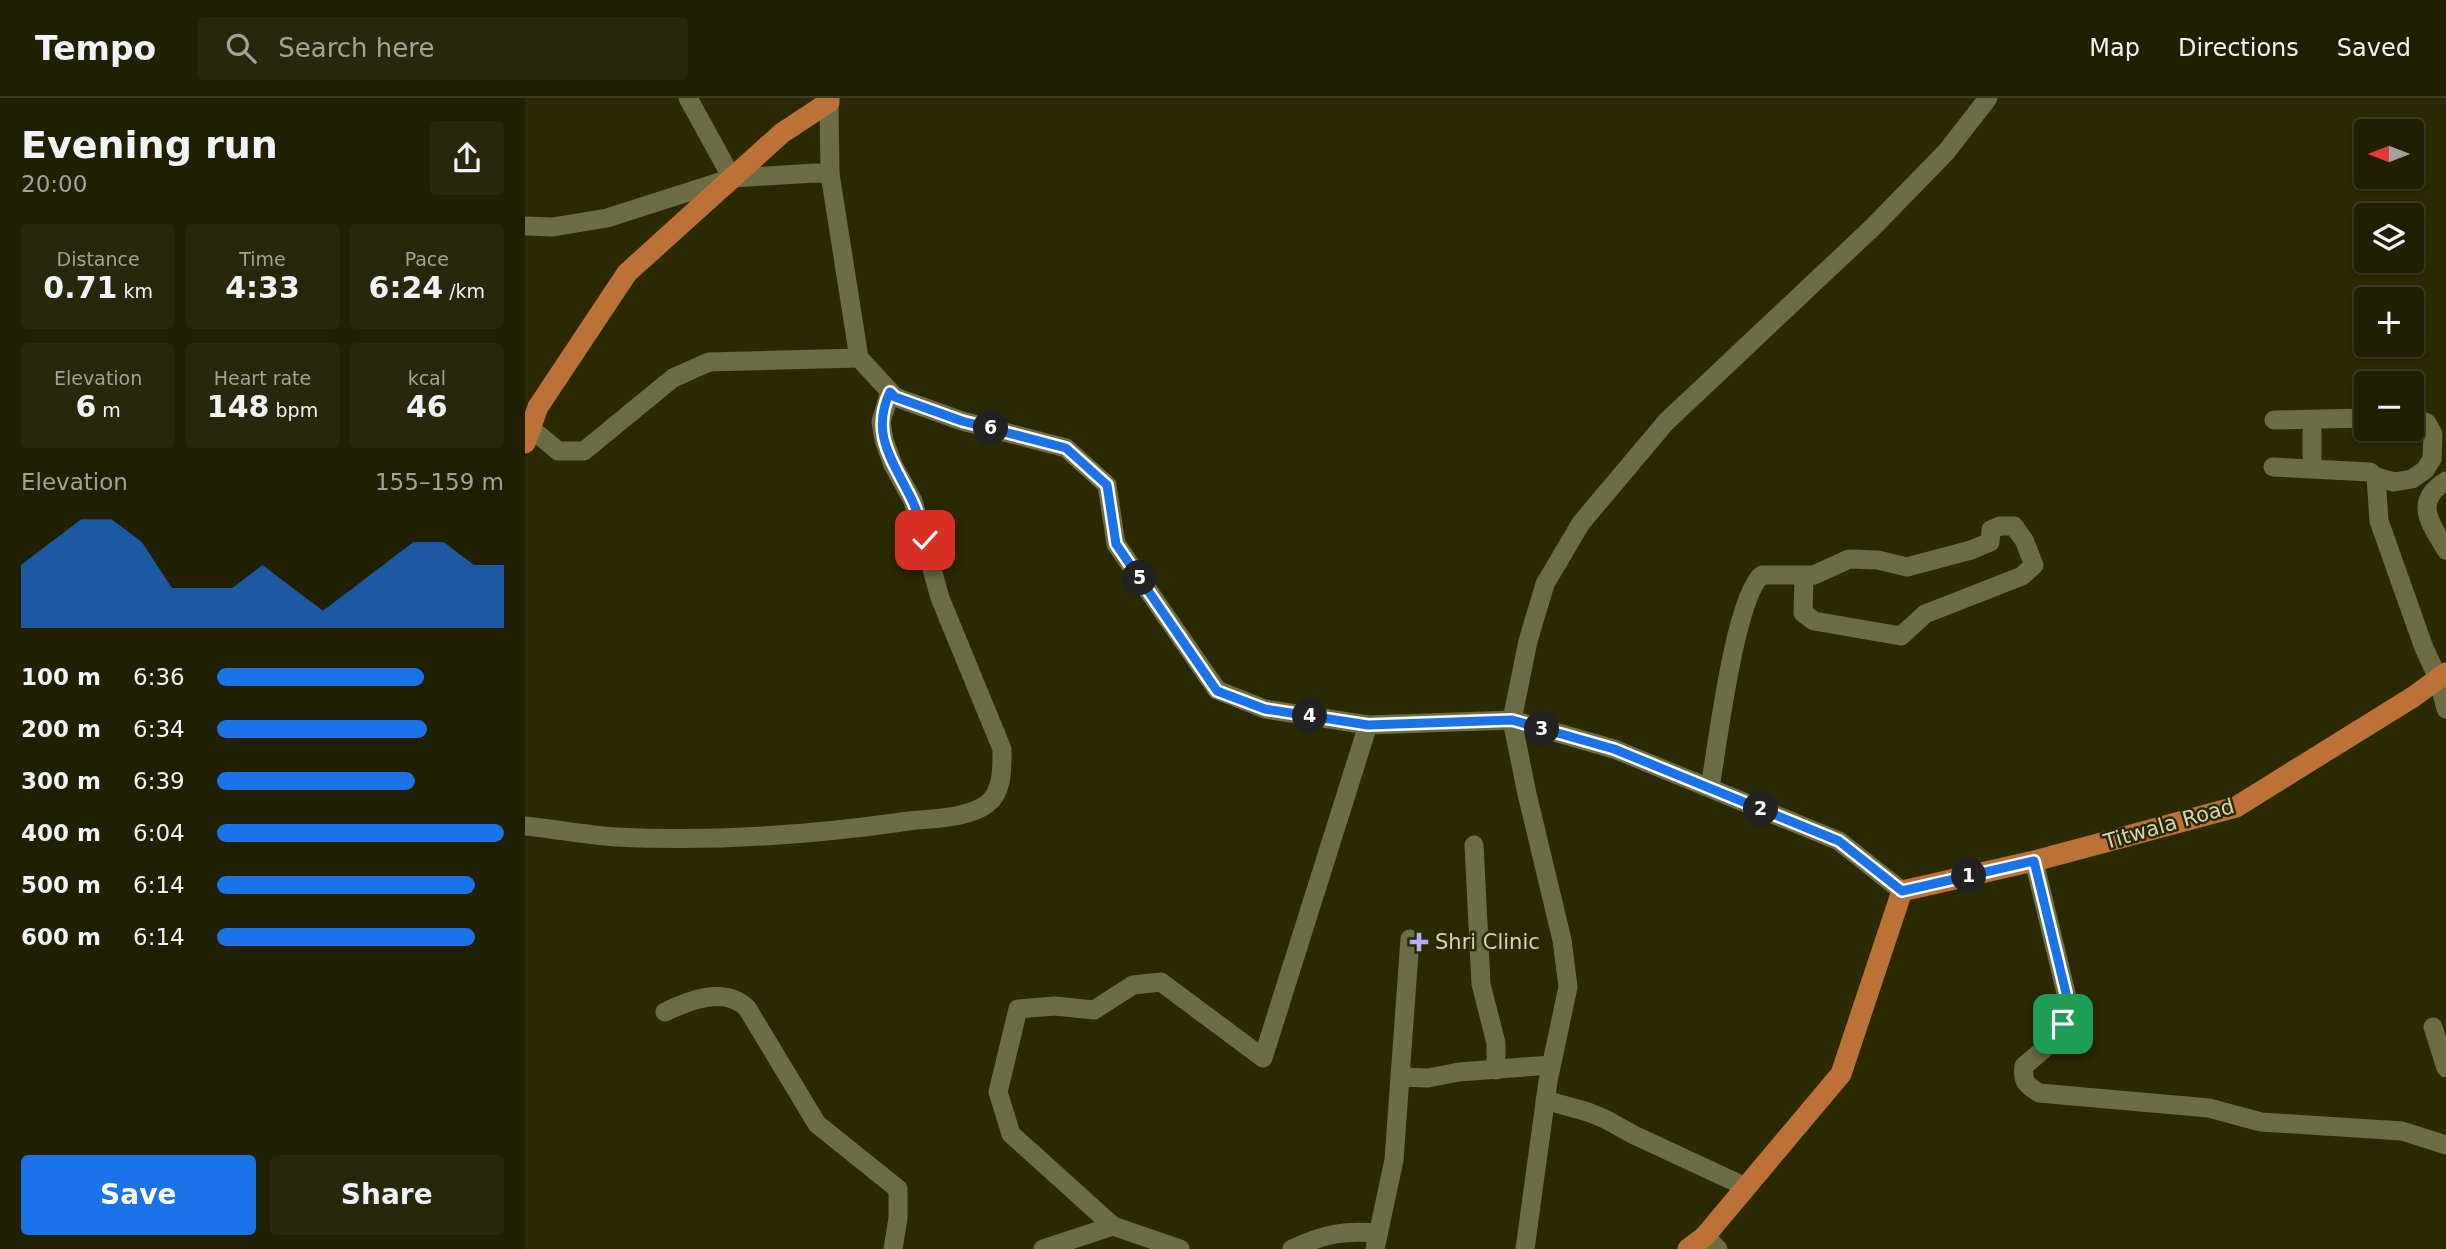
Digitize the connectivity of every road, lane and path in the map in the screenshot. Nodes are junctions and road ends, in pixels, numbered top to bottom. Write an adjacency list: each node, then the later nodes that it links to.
1 (688, 98): 5 (street)
2 (1987, 98): 22 (street)
3 (829, 100): 4 (street); 5 (main road)
4 (829, 174): 5 (street); 7 (street)
5 (732, 178): 6 (street); 13 (main road)
6 (525, 226)
7 (859, 358): 8 (street); 13 (street)
8 (890, 392): 23 (street); 25 (street)
9 (2354, 418): 11 (street)
10 (2274, 420): 11 (street)
11 (2312, 420): 15 (street)
12 (2424, 422): 16 (street)
13 (532, 439)
14 (2273, 467): 15 (street)
15 (2312, 468): 16 (street)
16 (2376, 477): 20 (street)
17 (2446, 481): 18 (street)
18 (2446, 551)
19 (1804, 576): 19 (street); 24 (street)
20 (2442, 676): 21 (street); 27 (main road, Titwala Road)
21 (2446, 709)
22 (1512, 720): 23 (street); 24 (street); 32 (street)
23 (1368, 725): 39 (street)
24 (1710, 788): 28 (street)
25 (525, 826)
26 (1474, 845): 34 (street)
27 (2034, 861): 28 (main road, Titwala Road); 37 (street)
28 (1902, 891): 38 (main road)
29 (1410, 939): 35 (street)
30 (665, 1012): 43 (street)
31 (2433, 1027): 33 (street)
32 (1551, 1065): 34 (street); 36 (street)
33 (2446, 1068)
34 (1496, 1070): 35 (street)
35 (1401, 1077): 40 (street)
36 (1545, 1100): 38 (street); 47 (street)
37 (2446, 1145)
38 (1746, 1187): 41 (main road)
39 (1113, 1226): 42 (street); 44 (street)
40 (1377, 1241): 46 (street)
41 (1711, 1242): 48 (main road)
42 (1157, 1245): 45 (street)
43 (894, 1249)
44 (1043, 1249)
45 (1179, 1249)
46 (1292, 1249)
47 (1525, 1249)
48 (1688, 1249)

